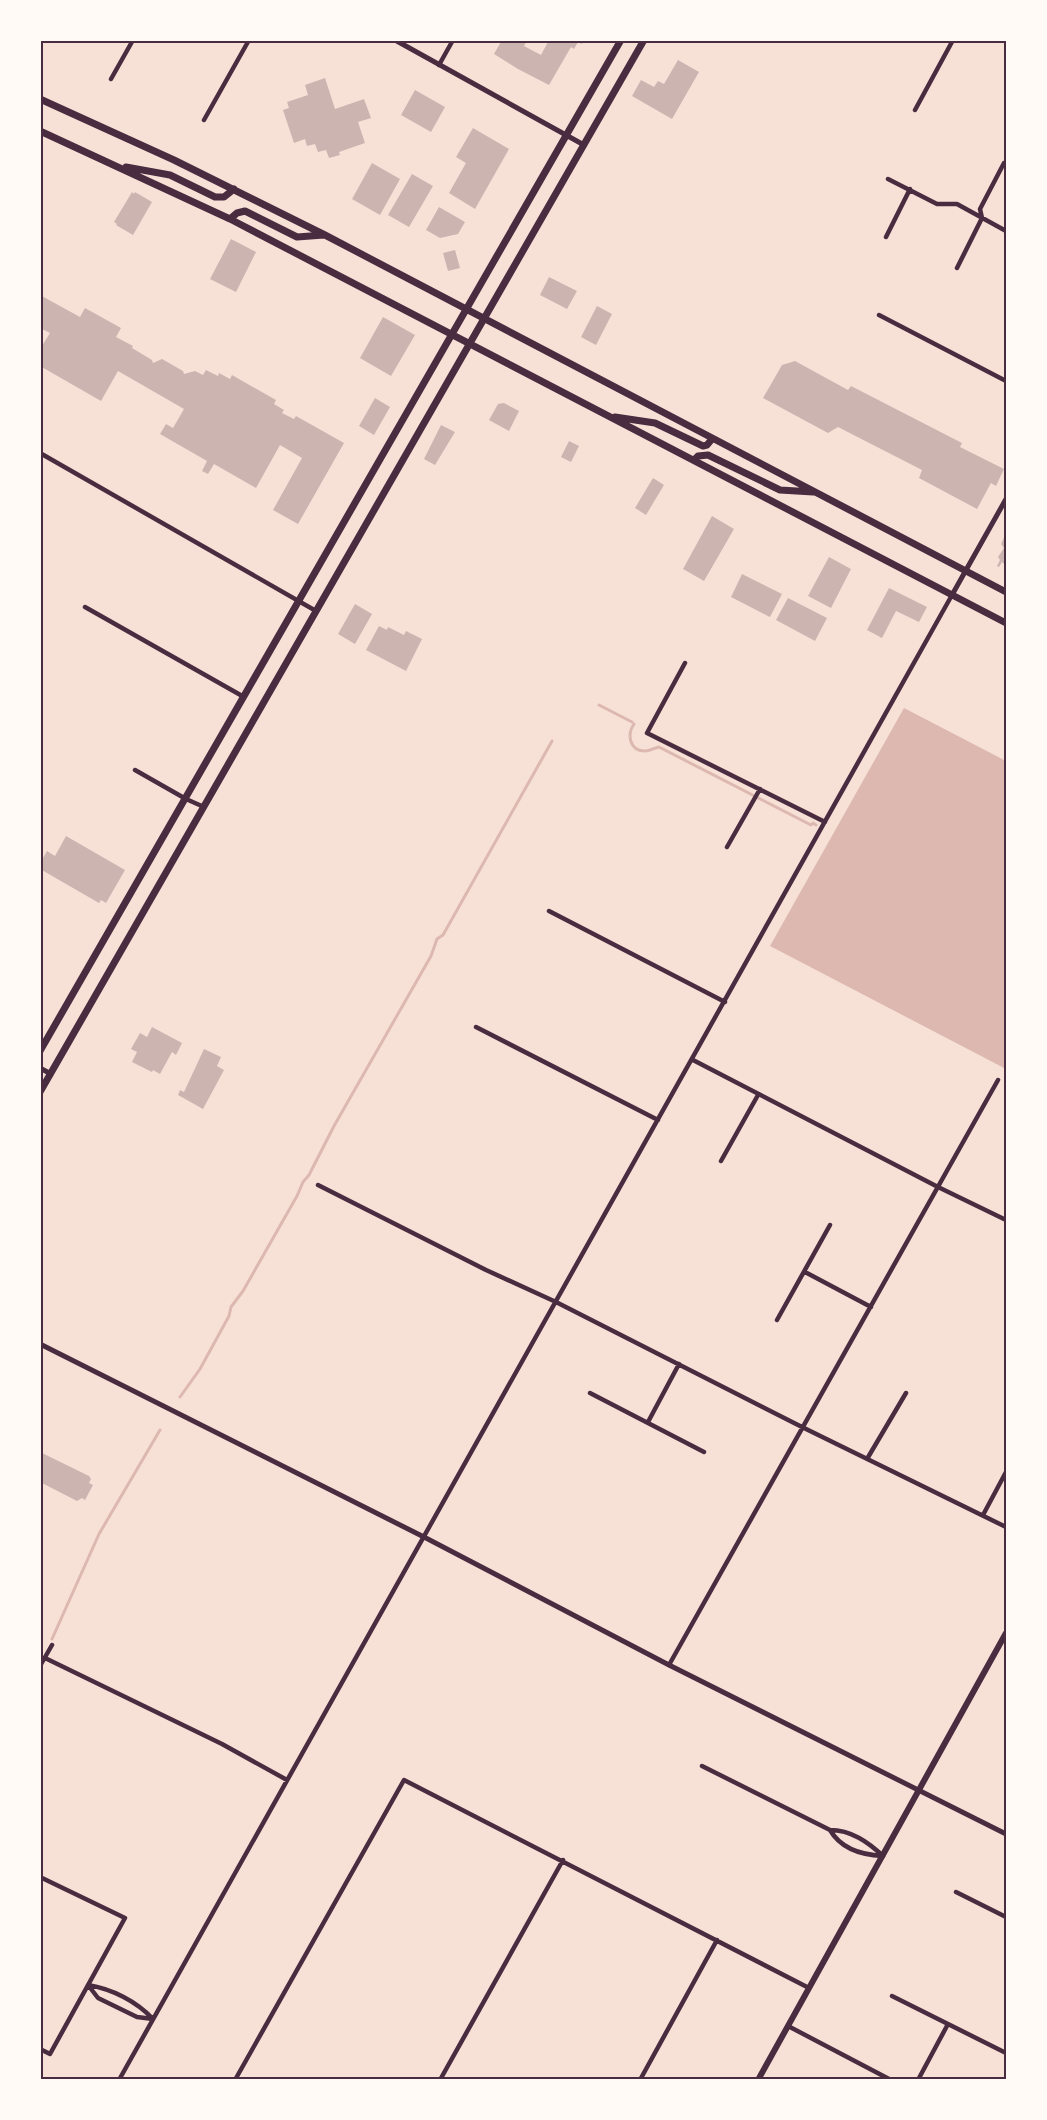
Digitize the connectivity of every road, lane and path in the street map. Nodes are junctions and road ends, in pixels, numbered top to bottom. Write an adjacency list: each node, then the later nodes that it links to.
1 (133, 40): 9 (street)
2 (249, 40): 12 (street)
3 (395, 40): 8 (street)
4 (453, 40): 8 (street)
5 (621, 40): 14 (main road)
6 (644, 40): 15 (main road)
7 (953, 40): 11 (street)
8 (439, 64): 14 (street)
9 (111, 79)
10 (40, 99): 19 (main road)
11 (915, 110)
12 (204, 120)
13 (40, 131): 17 (main road)
14 (567, 135): 15 (street); 27 (main road)
15 (584, 145): 29 (main road)
16 (1004, 163): 21 (street)
17 (118, 166): 19 (main road); 22 (main road)
18 (888, 179): 20 (street)
19 (234, 189): 24 (main road)
20 (910, 189): 21 (street); 25 (street)
21 (982, 218): 23 (street); 26 (street)
22 (230, 219): 24 (main road); 30 (main road)
23 (1006, 231)
24 (325, 235): 27 (main road)
25 (886, 237)
26 (957, 268)
27 (467, 309): 29 (main road); 30 (main road)
28 (879, 315): 32 (street)
29 (486, 319): 31 (main road); 34 (main road)
30 (452, 335): 31 (main road); 42 (main road)
31 (472, 344): 33 (main road); 44 (main road)
32 (1006, 381)
33 (609, 416): 34 (main road); 36 (main road)
34 (712, 439): 37 (main road)
35 (40, 453): 42 (street)
36 (694, 460): 37 (main road); 41 (main road)
37 (815, 492): 39 (main road)
38 (1006, 499): 39 (street)
39 (966, 571): 40 (main road); 41 (street)
40 (1006, 592)
41 (952, 595): 45 (main road); 52 (street)
42 (300, 602): 44 (street); 47 (main road)
43 (85, 607): 47 (street)
44 (316, 611): 51 (main road)
45 (1006, 622)
46 (686, 663): 49 (street)
47 (244, 697): 50 (main road)
48 (135, 770): 50 (street)
49 (760, 789): 52 (street); 53 (street)
50 (186, 799): 51 (street); 57 (main road)
51 (204, 807): 60 (main road)
52 (825, 822): 55 (street)
53 (727, 847)
54 (549, 910): 55 (street)
55 (725, 1002): 58 (street)
56 (476, 1027): 64 (street)
57 (40, 1051)
58 (693, 1060): 63 (street); 64 (street)
59 (40, 1068): 60 (street)
60 (51, 1074): 62 (main road)
61 (998, 1080): 67 (street)
62 (40, 1092)
63 (758, 1095): 65 (street); 67 (street)
64 (658, 1120): 71 (street)
65 (721, 1161)
66 (318, 1185): 71 (street)
67 (938, 1187): 68 (street); 72 (street)
68 (1006, 1220)
69 (830, 1225): 70 (street)
70 (804, 1272): 72 (street); 73 (street)
71 (556, 1302): 75 (street); 85 (street)
72 (871, 1307): 79 (street)
73 (777, 1320)
74 (40, 1344): 85 (street)
75 (679, 1364): 78 (street); 79 (street)
76 (590, 1393): 78 (street)
77 (906, 1393): 81 (street)
78 (648, 1422): 80 (street)
79 (804, 1428): 81 (street); 89 (street)
80 (705, 1452)
81 (867, 1459): 83 (street)
82 (1006, 1472): 83 (street)
83 (983, 1515): 84 (street)
84 (1006, 1527)
85 (424, 1537): 89 (street); 92 (street)
86 (1006, 1633): 93 (main road)
87 (52, 1645): 88 (street)
88 (45, 1658): 90 (street); 92 (street)
89 (669, 1665): 93 (street)
90 (40, 1666)
91 (702, 1766): 94 (street)
92 (287, 1780): 105 (street)
93 (919, 1791): 95 (street); 96 (main road)
94 (830, 1830): 96 (street); 96 (street)
95 (1006, 1834)
96 (883, 1856): 103 (main road)
97 (563, 1860): 101 (street); 111 (street); 112 (street)
98 (40, 1877): 102 (street)
99 (956, 1892): 100 (street)
100 (1006, 1917)
101 (717, 1940): 103 (street); 113 (street)
102 (88, 1985): 105 (street); 105 (street); 108 (street)
103 (809, 1988): 107 (main road)
104 (892, 1996): 106 (street)
105 (153, 2019): 110 (street)
106 (948, 2024): 109 (street); 116 (street)
107 (789, 2026): 114 (main road); 115 (street)
108 (40, 2049)
109 (1006, 2053)
110 (119, 2079)
111 (235, 2079)
112 (440, 2079)
113 (639, 2079)
114 (758, 2079)
115 (891, 2079)
116 (918, 2079)

